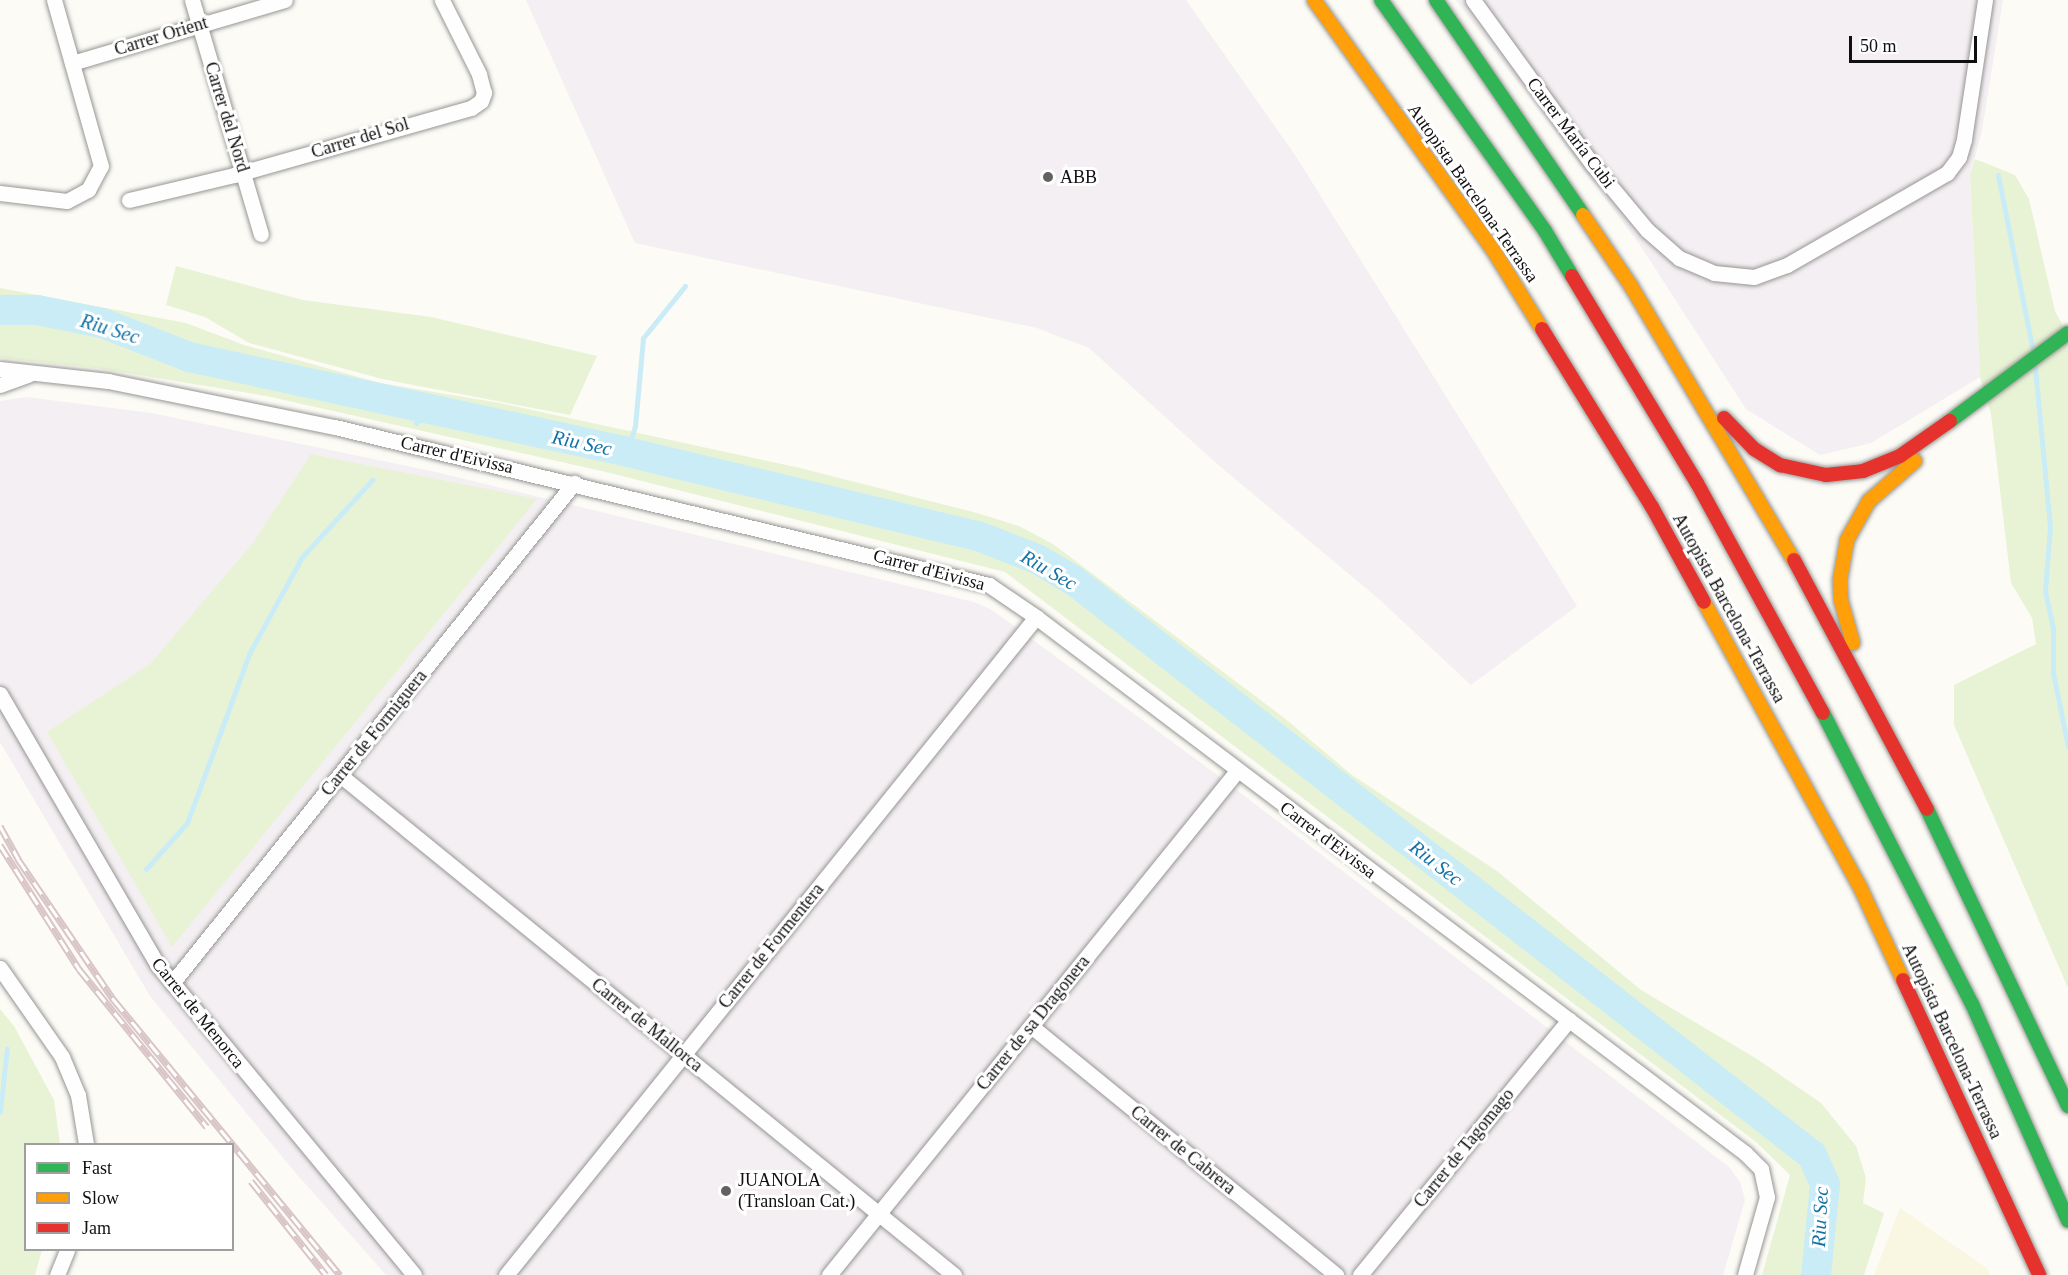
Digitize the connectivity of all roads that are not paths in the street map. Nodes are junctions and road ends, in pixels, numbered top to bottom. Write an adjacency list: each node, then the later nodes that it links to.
1 (54, 0): 12 (street)
2 (192, 0): 10 (street, Carrer del Nord)
3 (285, 0): 10 (street, Carrer Orient)
4 (442, 0): 13 (street, Carrer del Sol)
5 (1314, 0): 49 (highway, Autopista Barcelona-Terrassa)
6 (1382, 0): 16 (highway, Autopista Barcelona-Terrassa)
7 (1436, 0): 18 (highway)
8 (1473, 0): 9 (street, Carrer María Cubi)
9 (1984, 0)
10 (199, 25): 12 (street, Carrer Orient); 13 (street, Carrer del Nord)
11 (1435, 50): 16 (highway)
12 (72, 63): 14 (street)
13 (244, 172): 15 (street, Carrer del Sol); 17 (street, Carrer del Nord)
14 (0, 193)
15 (129, 200)
16 (1545, 231): 39 (highway, Autopista Barcelona-Terrassa)
17 (261, 234)
18 (1631, 286): 24 (highway); 28 (highway)
19 (2068, 333): 24 (highway)
20 (2068, 346): 24 (highway)
21 (0, 369): 22 (street, Carrer d'Eivissa)
22 (28, 375): 23 (street, Carrer d'Eivissa); 25 (street, Carrer d'Eivissa)
23 (0, 386)
24 (1995, 395): 28 (highway)
25 (574, 483): 26 (street, Carrer d'Eivissa); 30 (street, Carrer de Formiguera)
26 (1036, 616): 29 (street, Carrer d'Eivissa); 35 (street, Carrer de Formentera)
27 (0, 694): 32 (street, Carrer de Menorca)
28 (1887, 729): 36 (highway)
29 (1237, 771): 33 (street, Carrer d'Eivissa); 34 (street, Carrer de sa Dragonera)
30 (340, 775): 32 (street, Carrer de Formiguera); 35 (street, Carrer de Mallorca)
31 (0, 968): 37 (street)
32 (172, 983): 42 (street, Carrer de Menorca)
33 (1569, 1020): 47 (street, Carrer de Tagomago); 48 (street, Carrer d'Eivissa)
34 (1031, 1026): 38 (street, Carrer de sa Dragonera); 46 (street, Carrer de Cabrera)
35 (684, 1055): 38 (street, Carrer de Mallorca); 43 (street, Carrer de Formentera)
36 (2068, 1106)
37 (86, 1143)
38 (879, 1214): 44 (street, Carrer de sa Dragonera); 45 (street, Carrer de Mallorca)
39 (2068, 1221)
40 (67, 1251): 41 (street)
41 (57, 1275)
42 (414, 1275)
43 (506, 1275)
44 (829, 1275)
45 (954, 1275)
46 (1336, 1275)
47 (1360, 1275)
48 (1745, 1275)
49 (2039, 1275)

